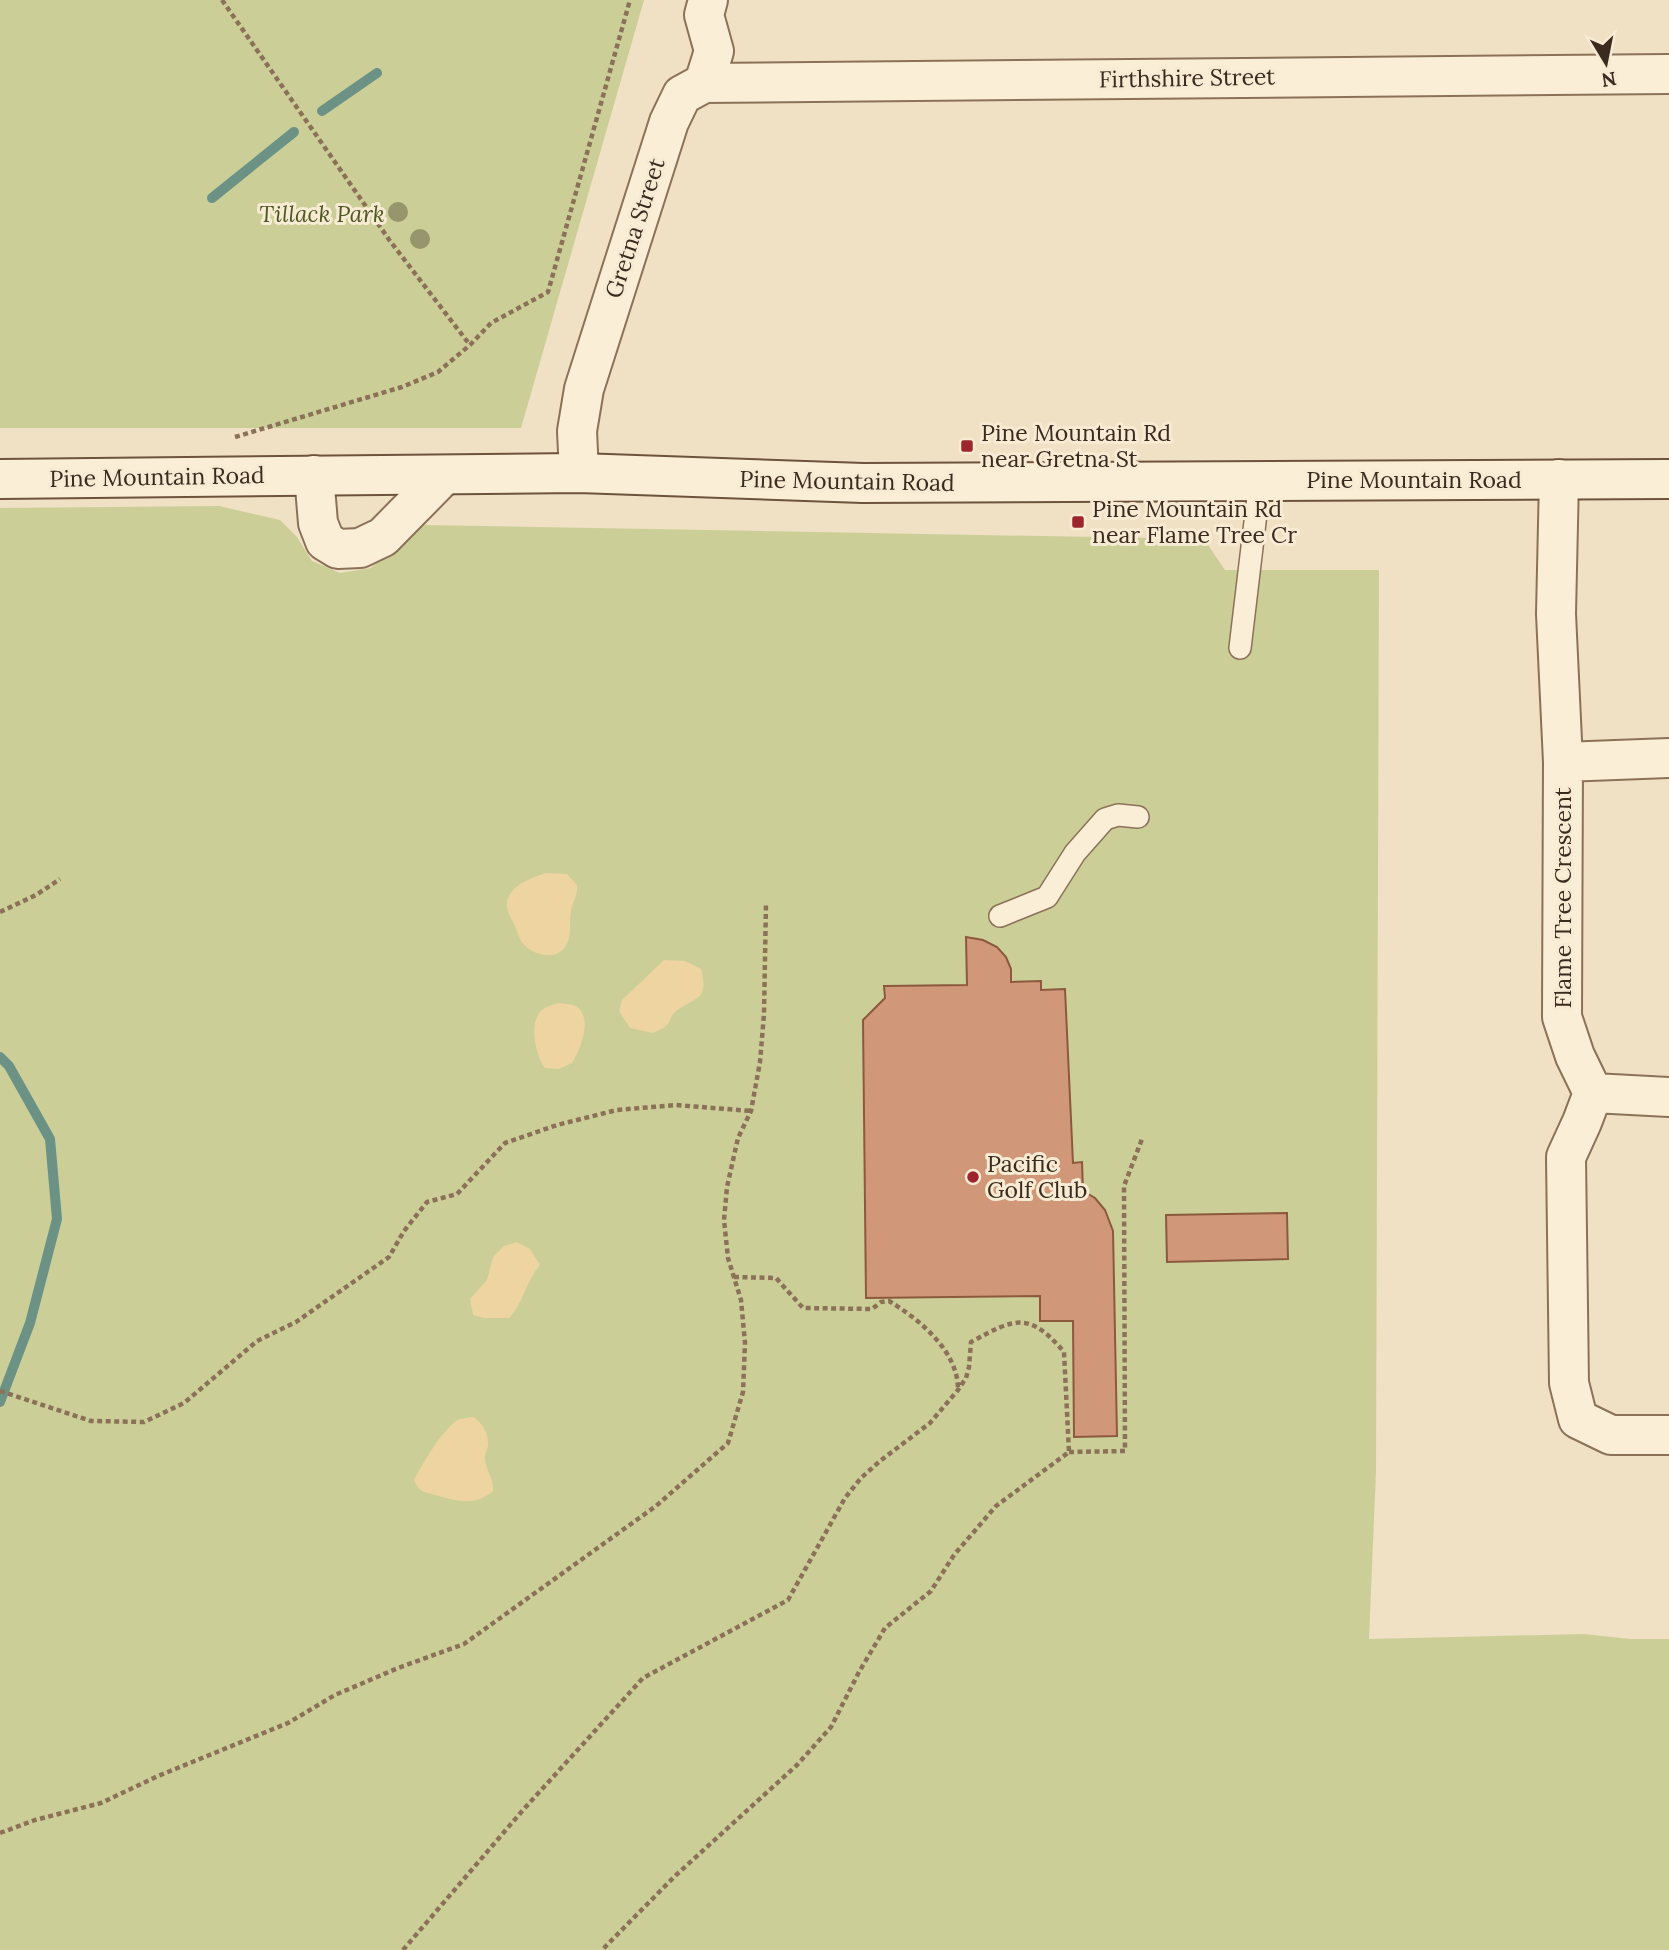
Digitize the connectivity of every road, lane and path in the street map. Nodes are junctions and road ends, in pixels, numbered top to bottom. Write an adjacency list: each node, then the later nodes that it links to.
1 (222, 0): 6 (path)
2 (630, 0): 6 (path)
3 (708, 0): 5 (street)
4 (1669, 74): 5 (street, Firthshire Street)
5 (704, 83): 8 (street, Gretna Street)
6 (470, 345): 7 (path)
7 (233, 437)
8 (579, 473): 10 (street, Pine Mountain Road); 14 (street, Pine Mountain Road)
9 (314, 475): 10 (street, Pine Mountain Road); 10 (street); 13 (street, Pine Mountain Road)
10 (444, 475)
11 (1559, 479): 12 (street, Pine Mountain Road); 14 (street, Pine Mountain Road); 17 (street, Flame Tree Crescent)
12 (1669, 479)
13 (0, 480)
14 (1260, 480): 15 (lane)
15 (1240, 648)
16 (1669, 758): 17 (street)
17 (1563, 762): 23 (street, Flame Tree Crescent)
18 (1139, 817): 22 (lane)
19 (60, 879): 21 (path)
20 (766, 903): 25 (path)
21 (0, 912)
22 (1000, 916)
23 (1592, 1093): 24 (street); 30 (street)
24 (1669, 1097)
25 (751, 1111): 27 (path); 29 (path)
26 (1142, 1139): 31 (path)
27 (734, 1278): 28 (path); 32 (path)
28 (958, 1390): 31 (path); 33 (path)
29 (0, 1391)
30 (1669, 1435)
31 (1069, 1452): 34 (path)
32 (0, 1833)
33 (403, 1950)
34 (603, 1950)

